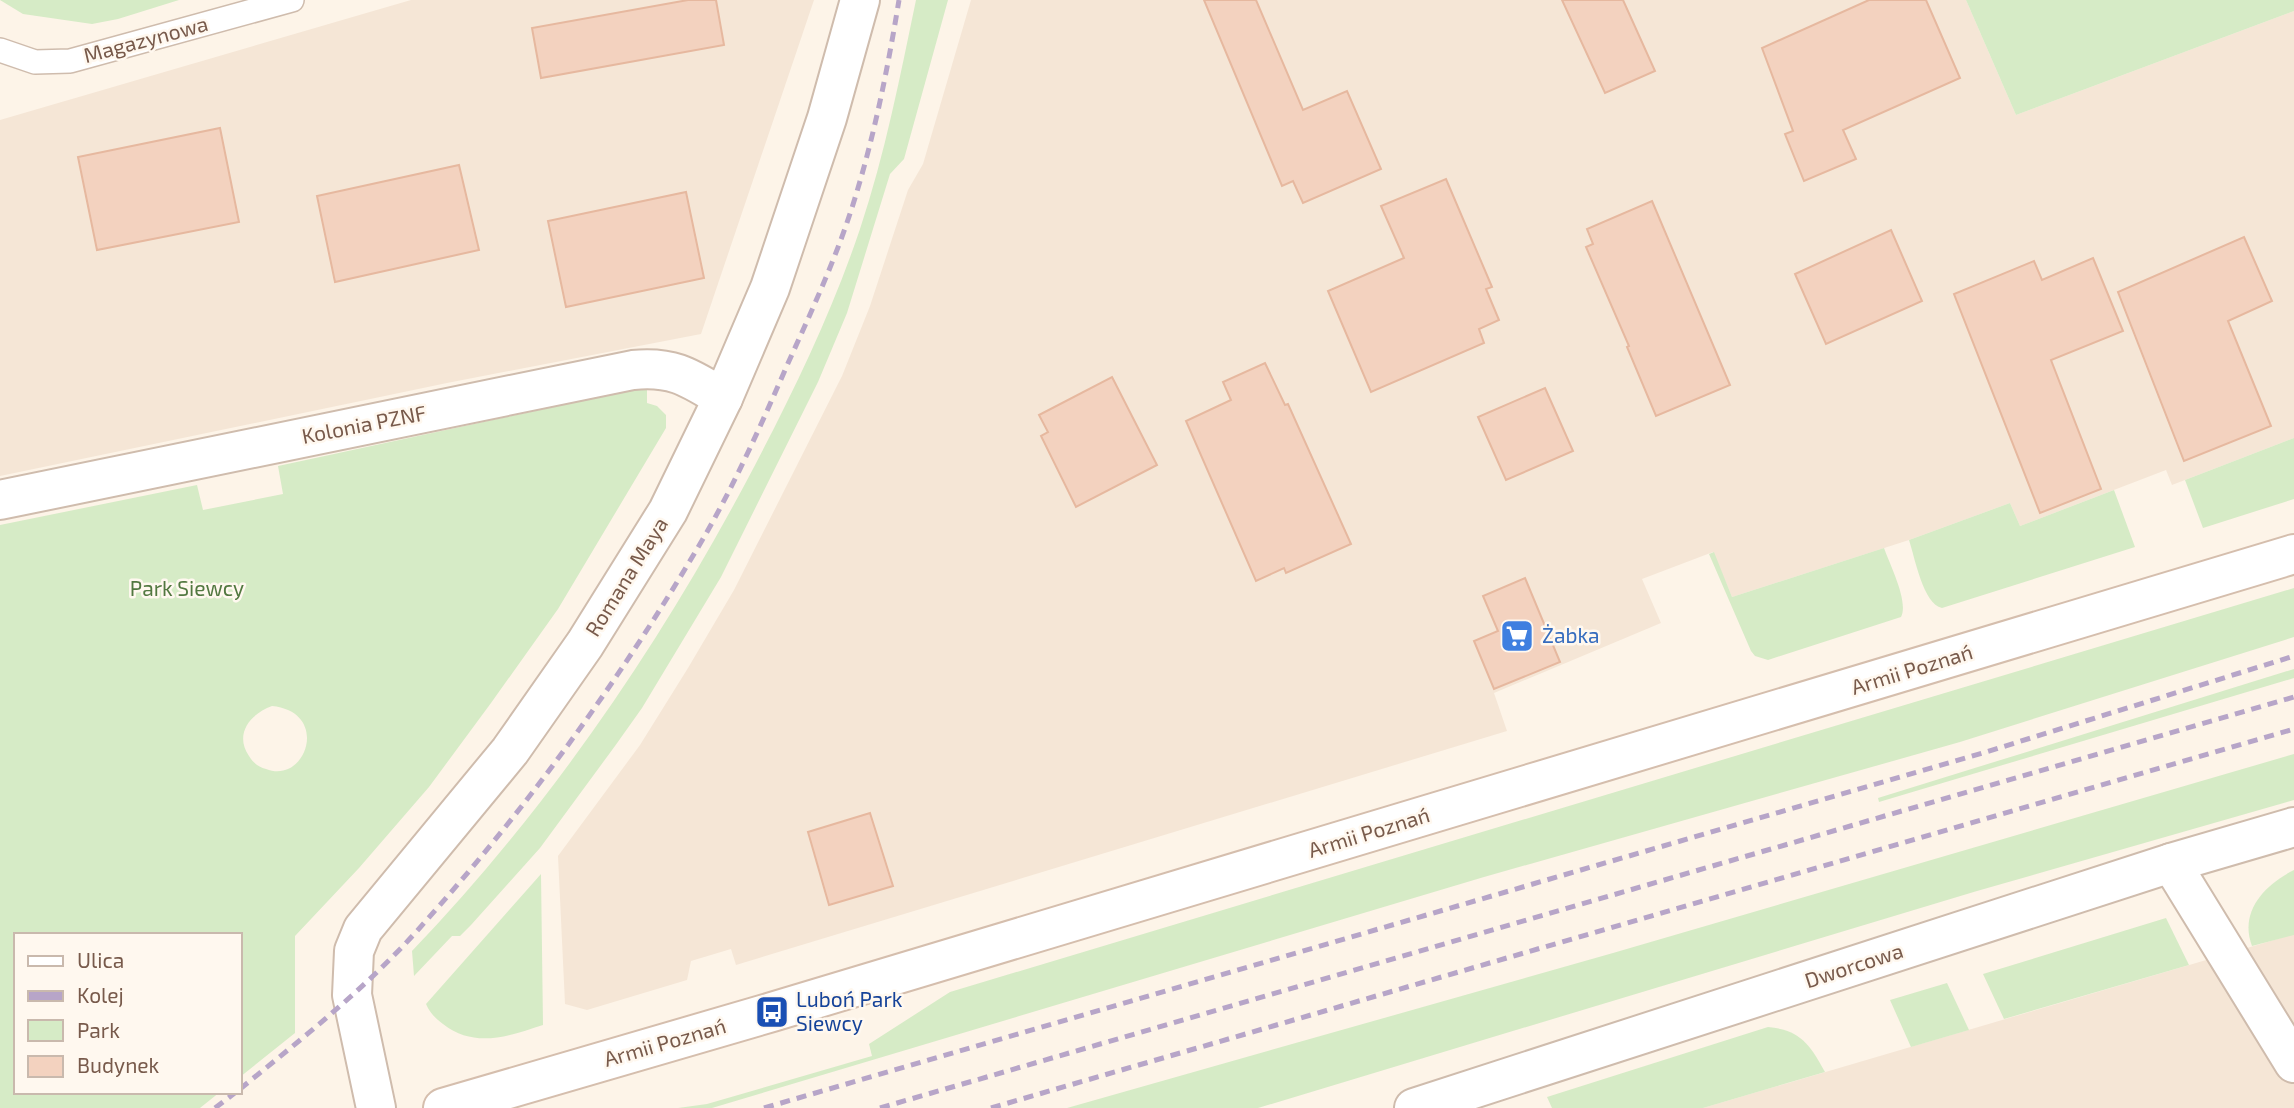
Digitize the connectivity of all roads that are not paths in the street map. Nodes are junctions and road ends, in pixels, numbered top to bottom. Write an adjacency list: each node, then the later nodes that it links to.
1 (292, 0): 3 (lane, Magazynowa)
2 (860, 0): 4 (street, Romana Maya)
3 (0, 50)
4 (723, 398): 5 (street, Kolonia PZNF); 10 (street, Romana Maya)
5 (0, 500)
6 (2294, 554): 11 (street, Armii Poznań)
7 (2294, 827): 8 (street, Dworcowa)
8 (2171, 863): 9 (street); 12 (street, Dworcowa)
9 (2294, 1063)
10 (376, 1108)
11 (443, 1108)
12 (1415, 1108)

